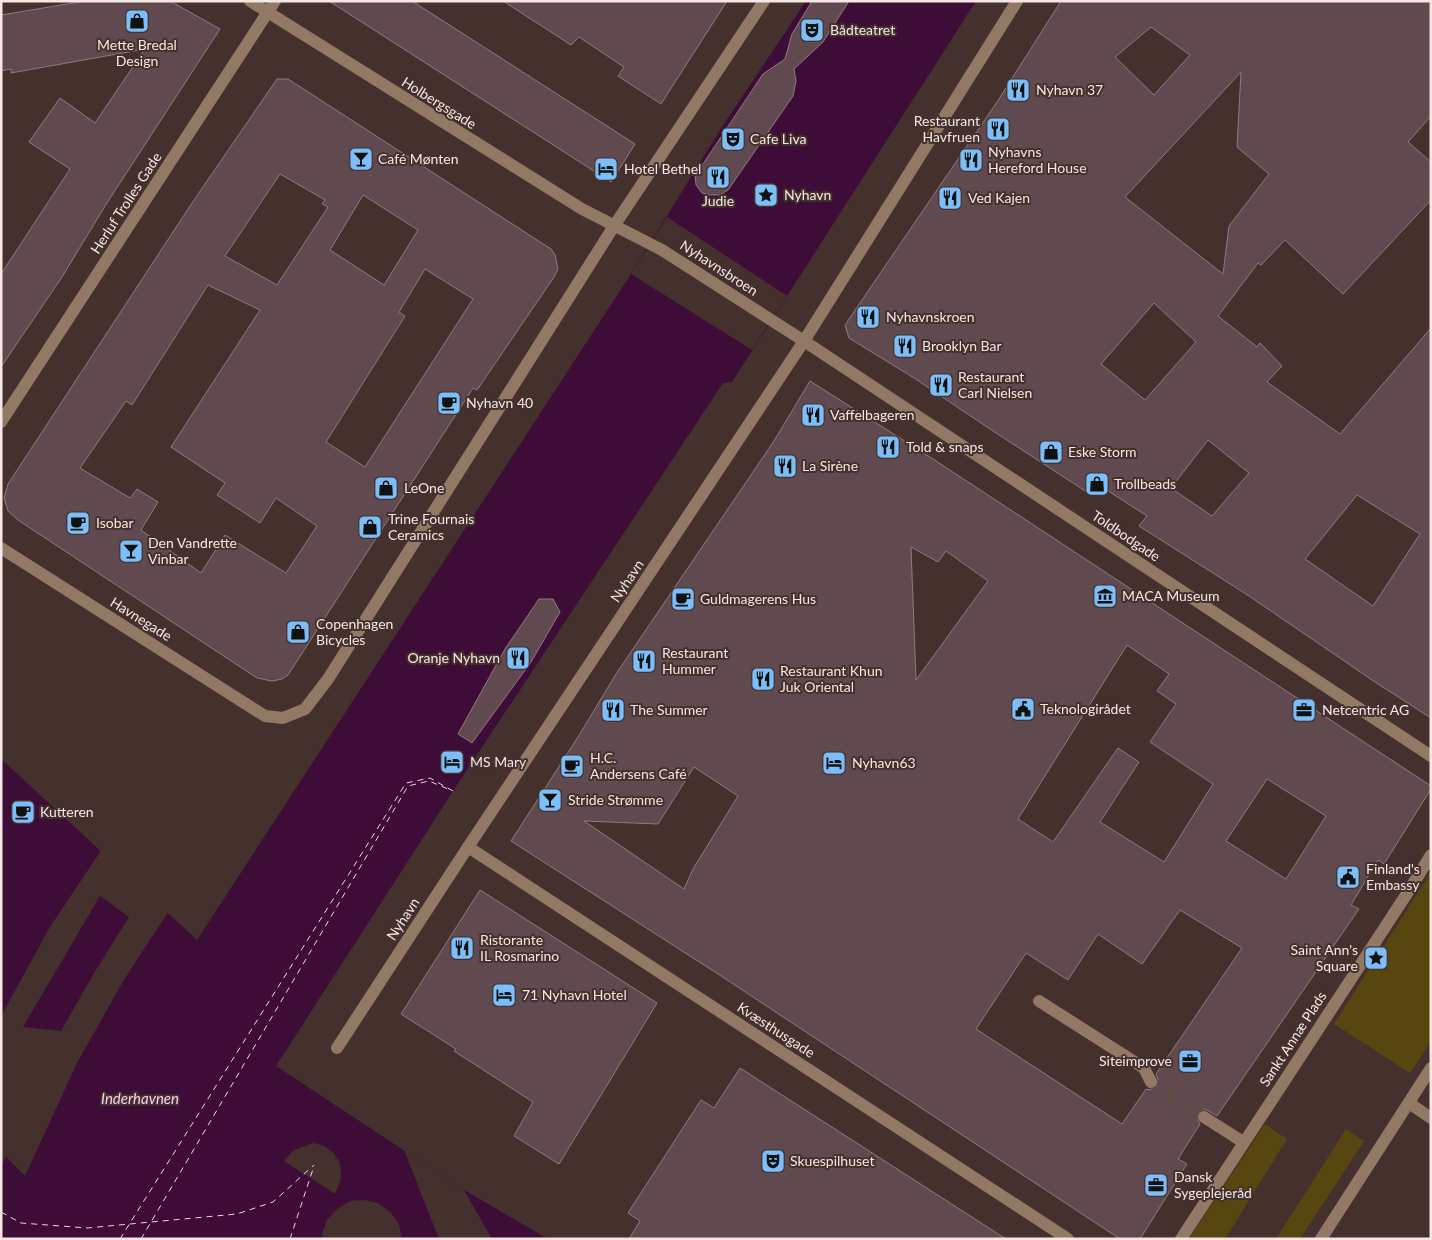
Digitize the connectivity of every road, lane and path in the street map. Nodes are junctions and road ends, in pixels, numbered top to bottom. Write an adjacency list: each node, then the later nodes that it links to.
1 (250, 1): 5 (street, Holbergsgade)
2 (275, 1): 5 (street, Herluf Trolles Gade)
3 (764, 1): 6 (street)
4 (1016, 1): 7 (street, Nyhavn)
5 (267, 13): 6 (street, Holbergsgade); 8 (street, Herluf Trolles Gade)
6 (614, 226): 7 (street, Nyhavnsbroen); 9 (street, Havnegade)
7 (804, 341): 10 (street, Toldbodgade); 11 (street, Nyhavn)
8 (1, 422)
9 (1, 548)
10 (1431, 756)
11 (468, 847): 14 (street, Nyhavn); 21 (street, Kvæsthusgade)
12 (1431, 855): 20 (street, Sankt Annæ Plads)
13 (1039, 1001): 16 (street)
14 (338, 1048)
15 (1431, 1068): 17 (street)
16 (1151, 1082)
17 (1409, 1103): 19 (street); 23 (street)
18 (1204, 1117): 20 (street)
19 (1431, 1118)
20 (1244, 1142): 22 (street, Sankt Annæ Plads)
21 (1068, 1239)
22 (1181, 1239)
23 (1321, 1239)

